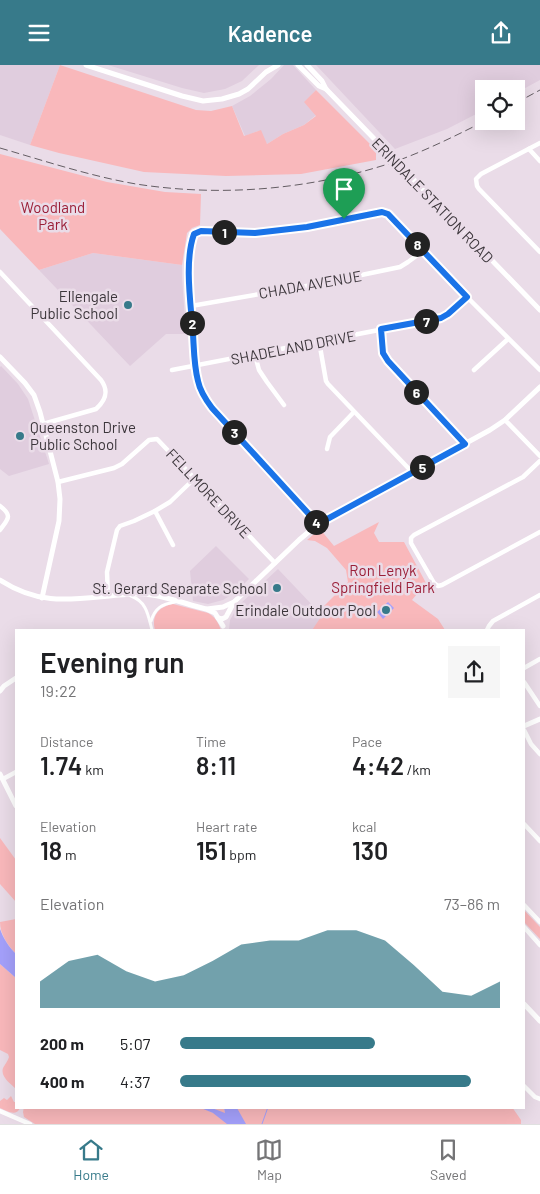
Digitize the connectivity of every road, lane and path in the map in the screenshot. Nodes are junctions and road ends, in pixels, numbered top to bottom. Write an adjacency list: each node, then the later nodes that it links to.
1 (86, 65): 6 (street)
2 (270, 65): 6 (street)
3 (278, 65): 6 (street)
4 (298, 65): 7 (street, ERINDALE STATION ROAD)
5 (308, 65): 7 (street, ERINDALE STATION ROAD)
6 (266, 72)
7 (326, 89): 16 (street, ERINDALE STATION ROAD)
8 (540, 143): 9 (street)
9 (529, 149): 10 (street); 12 (street)
10 (540, 161)
11 (423, 251): 14 (street); 15 (street, CHADA AVENUE); 15 (street)
12 (540, 252)
13 (0, 272): 30 (street)
14 (467, 297): 17 (street, SHADELAND DRIVE); 18 (street)
15 (191, 305): 22 (street)
16 (540, 310)
17 (381, 329): 19 (street, SHADELAND DRIVE); 31 (street)
18 (508, 339): 24 (street); 25 (street)
19 (319, 341): 20 (street, SHADELAND DRIVE); 28 (street)
20 (255, 355): 22 (street, SHADELAND DRIVE); 27 (street)
21 (0, 357): 30 (street)
22 (196, 366): 23 (street, SHADELAND DRIVE); 40 (street)
23 (172, 370)
24 (474, 370)
25 (540, 371)
26 (540, 387): 29 (street)
27 (284, 405)
28 (354, 413): 32 (street); 35 (street)
29 (505, 419): 31 (street); 33 (street)
30 (43, 424): 37 (street)
31 (465, 444): 35 (street)
32 (327, 449)
33 (540, 456)
34 (540, 461): 42 (street)
35 (412, 472): 40 (street)
36 (195, 478): 37 (street, FELLMORE DRIVE); 39 (street); 44 (street, FELLMORE DRIVE)
37 (58, 482): 49 (street)
38 (0, 507): 41 (street)
39 (156, 511): 43 (street); 48 (street)
40 (318, 524): 44 (street)
41 (0, 530)
42 (540, 532)
43 (172, 545)
44 (275, 563): 51 (street)
45 (0, 580): 49 (street)
46 (128, 595): 48 (street); 50 (street); 52 (street)
47 (540, 595): 55 (street)
48 (108, 596): 49 (street)
49 (42, 598)
50 (178, 601): 51 (street); 52 (street)
51 (221, 613): 53 (street)
52 (150, 625): 54 (street)
53 (223, 628)
54 (152, 629)
55 (488, 629)
56 (540, 659): 57 (street)
57 (525, 667)
58 (15, 678): 60 (street)
59 (525, 684): 61 (street)
60 (0, 691)
61 (540, 706)
62 (540, 719): 63 (street)
63 (525, 726)
64 (525, 732): 65 (street)
65 (540, 754)
66 (15, 773): 67 (street)
67 (1, 777): 68 (street)
68 (15, 804)
69 (525, 825): 70 (street)
70 (540, 841)
71 (525, 906): 72 (street)
72 (540, 921)
73 (525, 928): 74 (street)
74 (540, 945)
75 (525, 1005): 76 (street)
76 (540, 1021)
77 (525, 1087): 78 (street)
78 (540, 1099)
79 (0, 1111): 80 (street)
80 (30, 1124)

